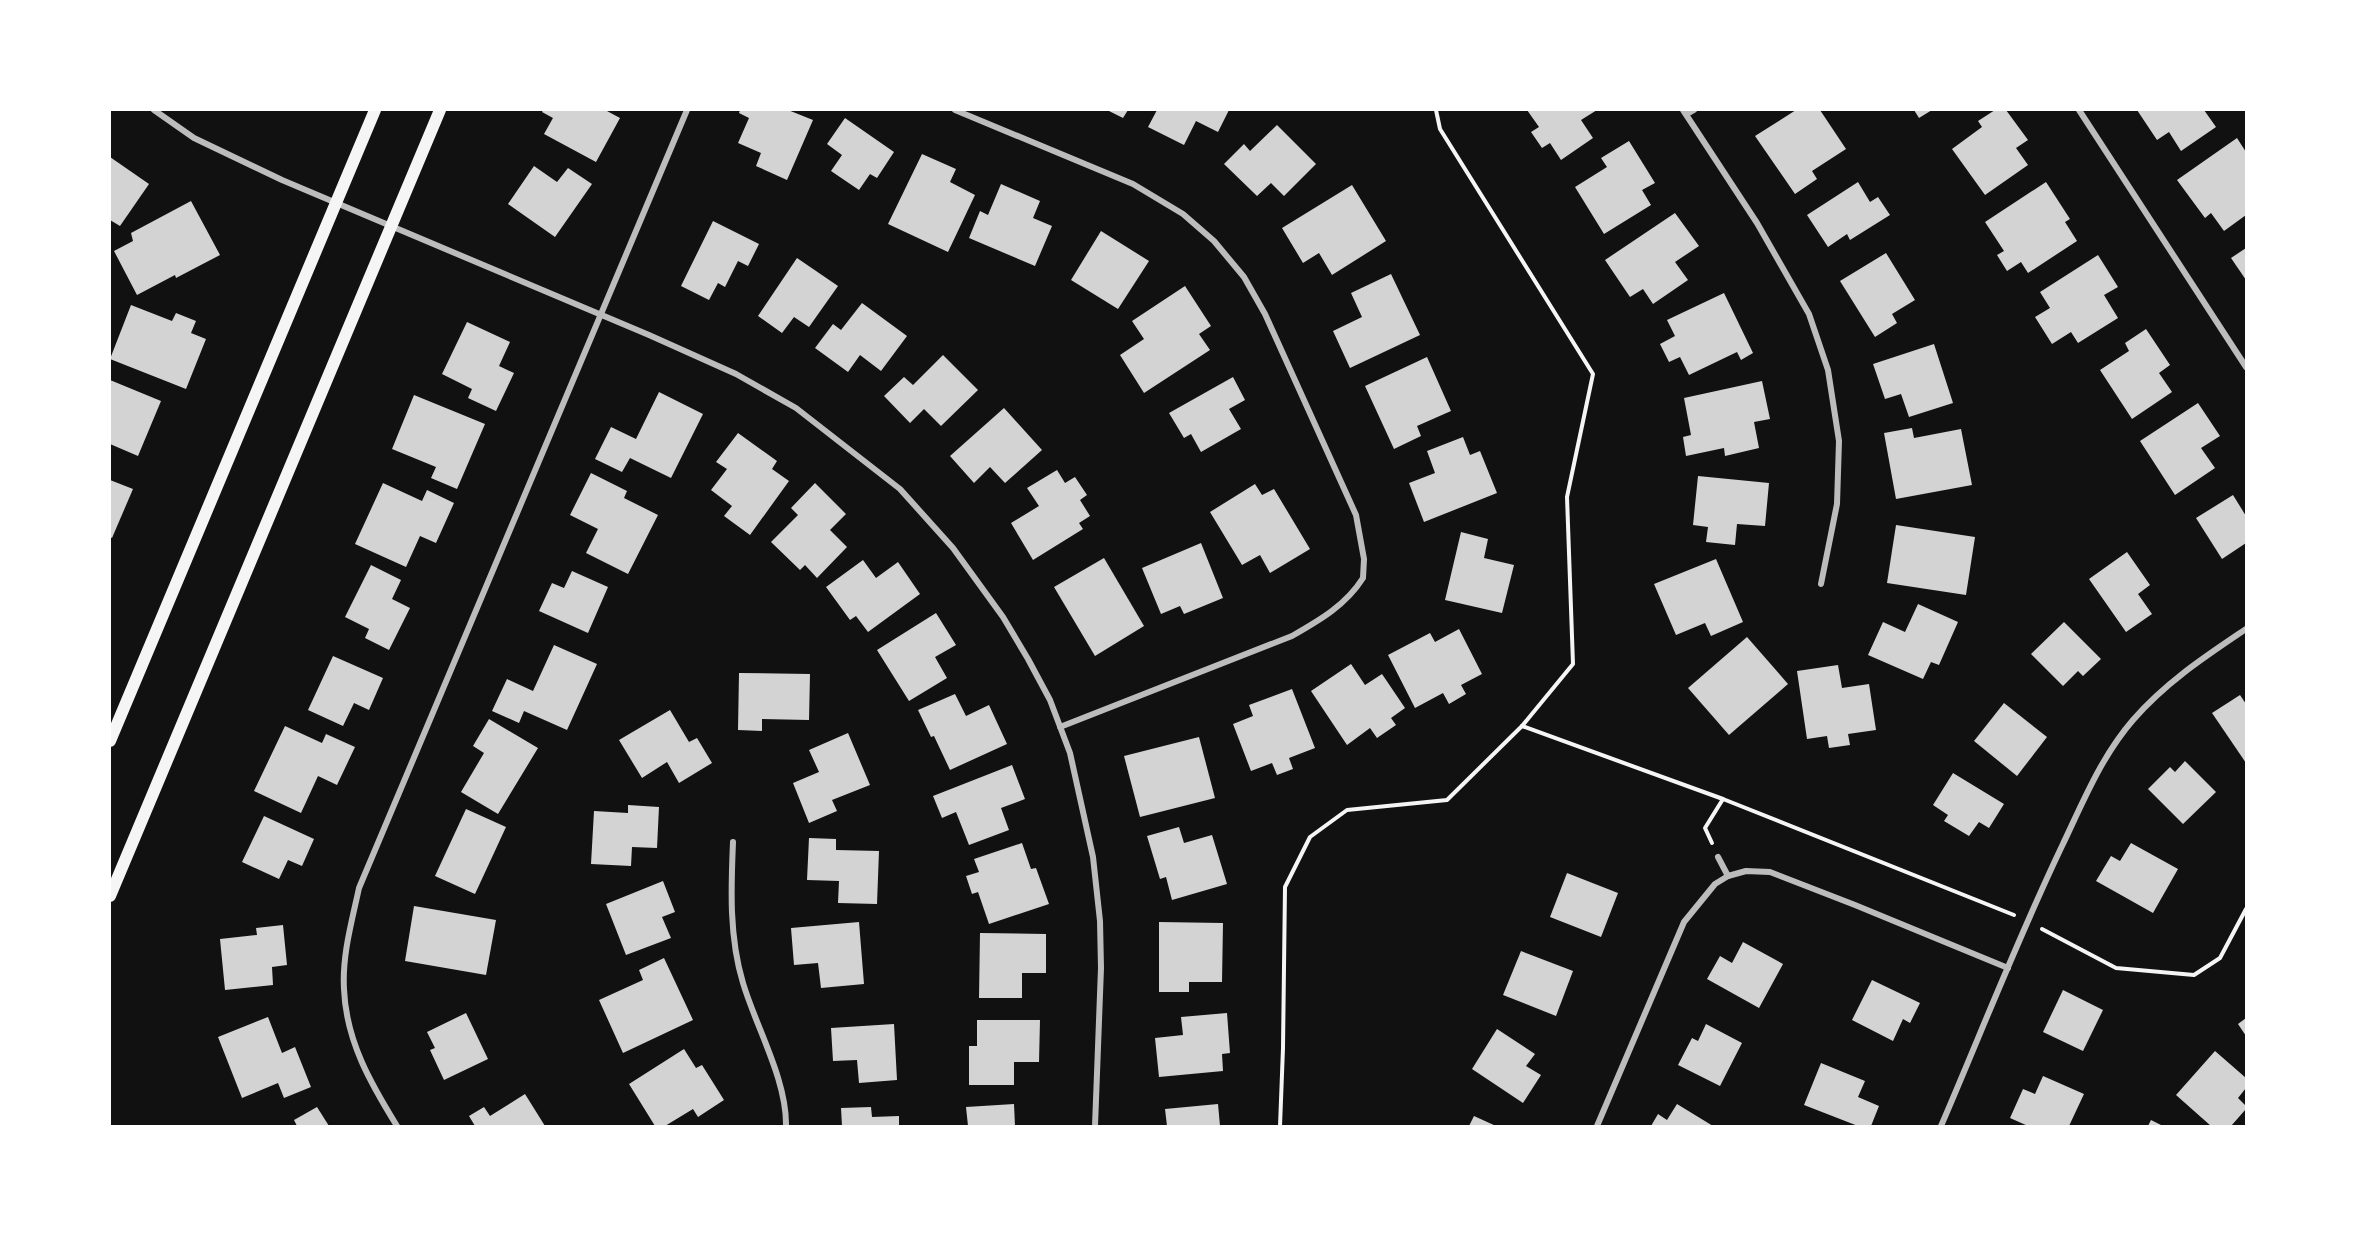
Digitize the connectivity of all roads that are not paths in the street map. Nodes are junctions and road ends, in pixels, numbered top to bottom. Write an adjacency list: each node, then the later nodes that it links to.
1 (154, 110): 9 (street)
2 (375, 110): 9 (main road)
3 (440, 110): 10 (main road)
4 (687, 110): 11 (street)
5 (955, 110): 15 (street)
6 (1694, 110): 8 (street)
7 (2079, 110): 12 (street)
8 (1685, 112): 13 (street)
9 (336, 203): 10 (street); 16 (main road)
10 (391, 226): 11 (street); 20 (main road)
11 (600, 315): 15 (street); 22 (street)
12 (2247, 367)
13 (1821, 584)
14 (2247, 628): 21 (street)
15 (1060, 728): 24 (street)
16 (110, 741)
17 (733, 842): 23 (street)
18 (1718, 857): 19 (street)
19 (1728, 876): 21 (street); 25 (street)
20 (110, 896)
21 (2008, 968): 26 (street)
22 (397, 1126)
23 (786, 1126)
24 (1095, 1126)
25 (1597, 1126)
26 (1941, 1126)

